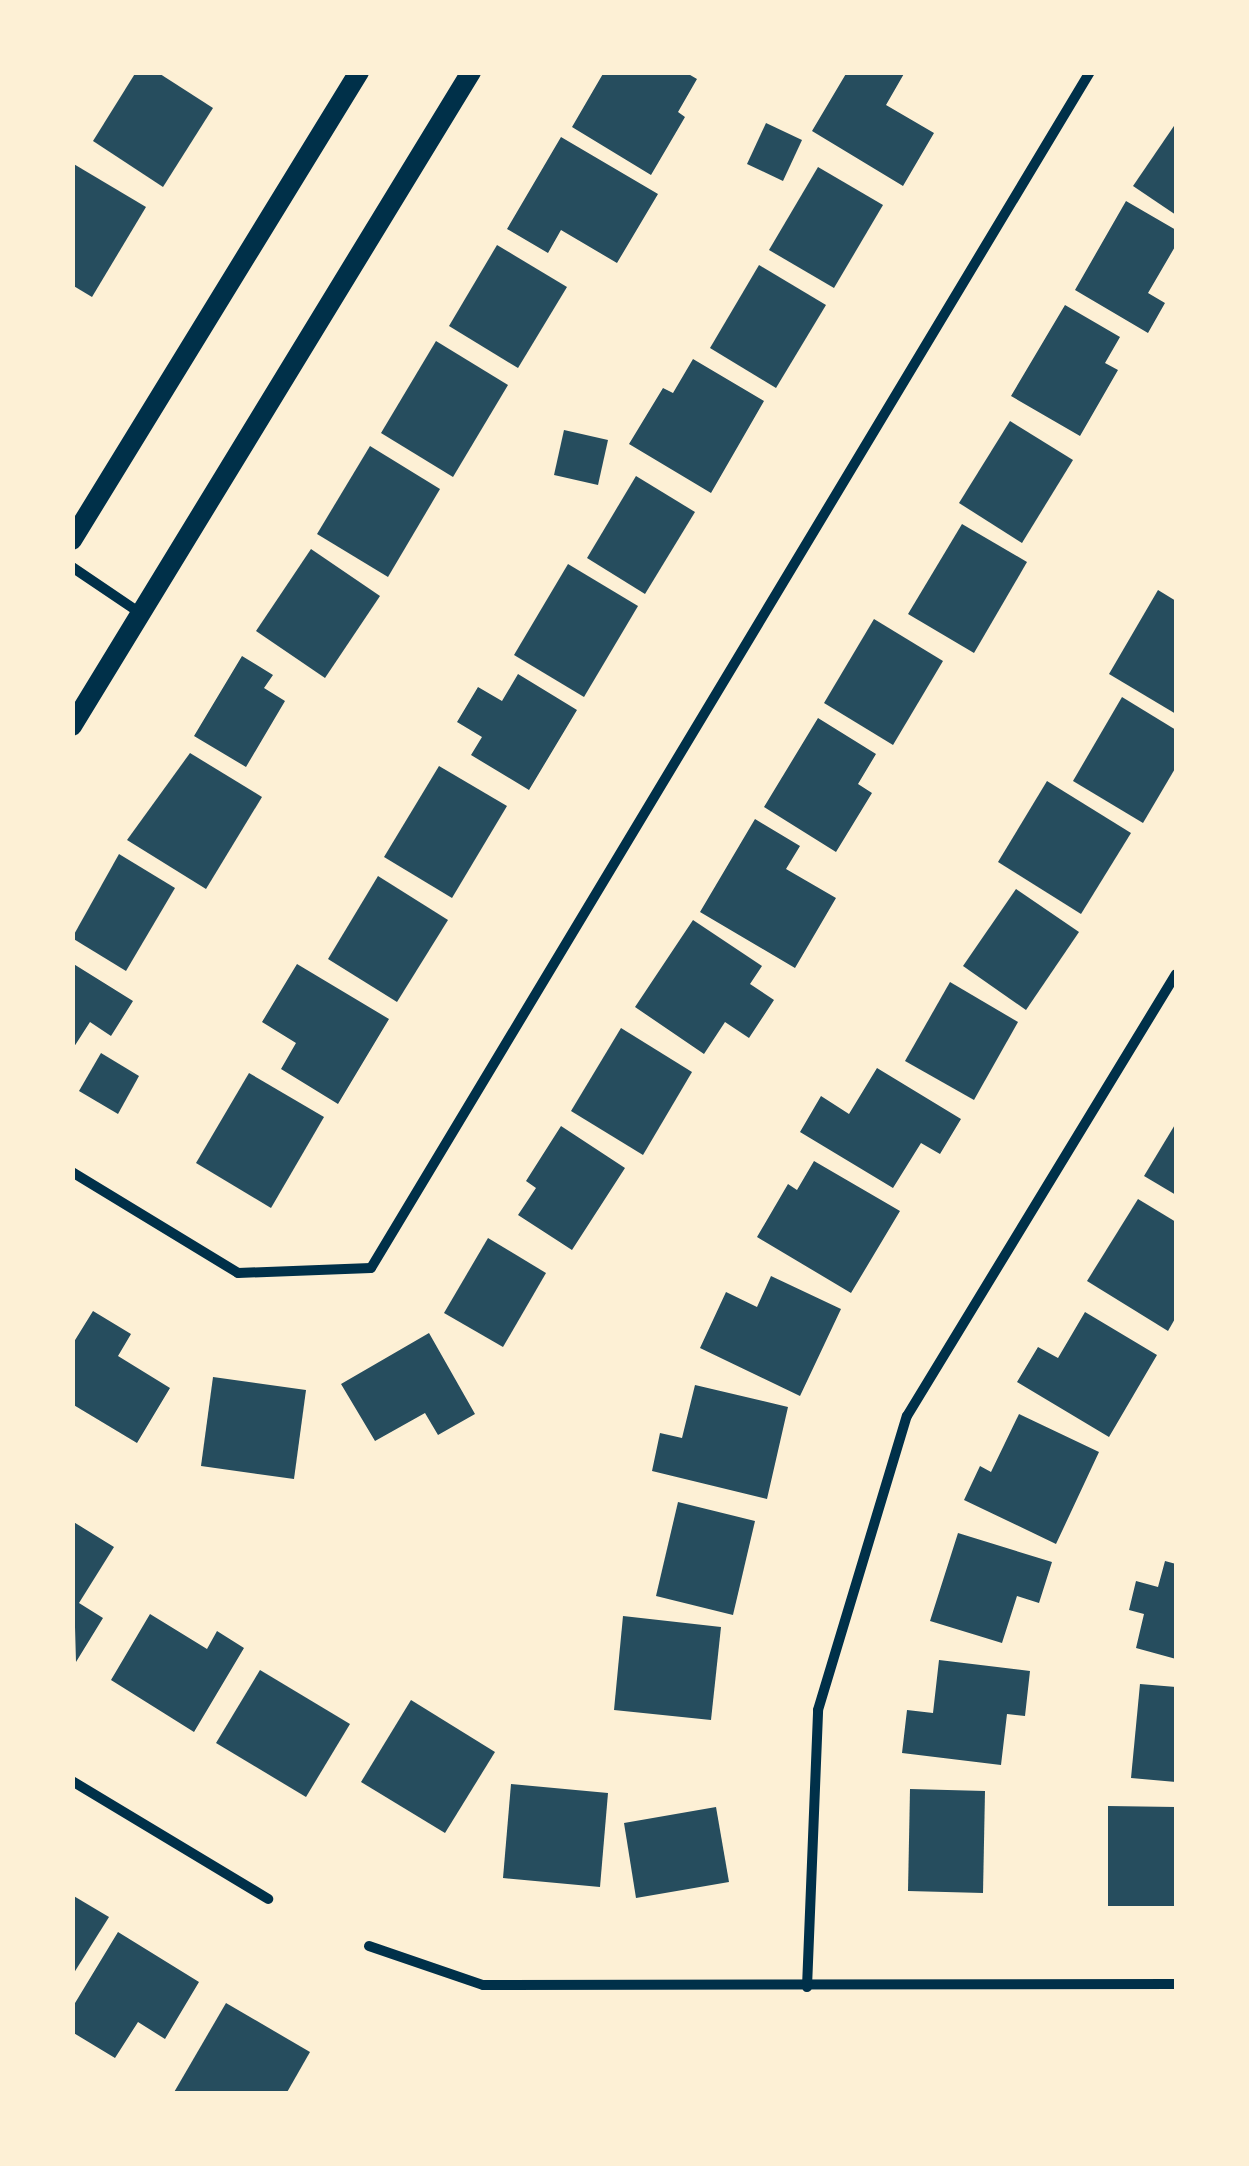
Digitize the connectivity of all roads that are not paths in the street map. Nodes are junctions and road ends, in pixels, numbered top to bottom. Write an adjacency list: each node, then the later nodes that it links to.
1 (359, 72): 4 (main road)
2 (471, 72): 6 (main road)
3 (1090, 72): 9 (street)
4 (72, 540)
5 (72, 567): 6 (street)
6 (140, 613): 7 (main road)
7 (72, 726)
8 (1176, 974): 14 (street)
9 (72, 1172)
10 (72, 1781): 11 (street)
11 (268, 1899)
12 (369, 1946): 14 (street)
13 (1176, 1984): 14 (street)
14 (807, 1987)

